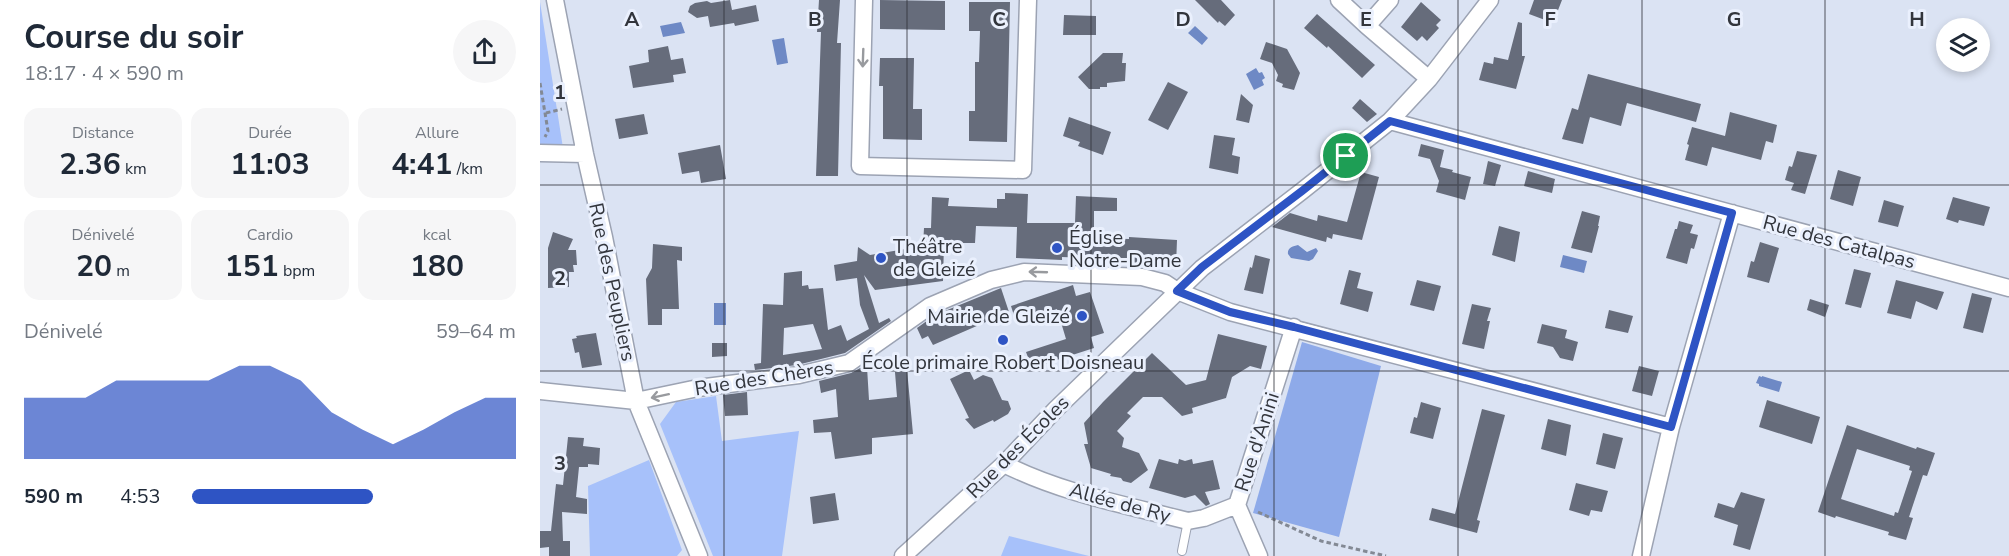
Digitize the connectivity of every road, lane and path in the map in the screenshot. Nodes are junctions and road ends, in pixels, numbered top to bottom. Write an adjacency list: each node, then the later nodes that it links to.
1 (555, 0): 13 (street, Rue des Peupliers)
2 (864, 0): 3 (street, one-way to 3)
3 (1028, 0)
4 (1339, 0): 7 (street)
5 (1390, 0): 7 (street)
6 (1490, 0): 8 (street)
7 (1367, 26): 8 (street)
8 (1429, 79): 10 (street)
9 (540, 83): 11 (path)
10 (1390, 121): 14 (street, Rue des Catalpas); 16 (street)
11 (540, 139)
12 (540, 153): 13 (street)
13 (585, 154): 19 (street, Rue des Peupliers)
14 (1732, 213): 15 (street, Rue des Catalpas); 20 (street)
15 (2009, 288)
16 (1177, 291): 17 (street, Rue des Chères); 19 (street, Rue des Chères, one-way to 19); 21 (street, Rue des Écoles)
17 (1294, 327): 20 (street, Rue des Chères); 22 (street, Rue d'Anini)
18 (540, 391): 19 (street, Rue des Chères)
19 (636, 401): 26 (street, Rue des Peupliers)
20 (1671, 427): 29 (street)
21 (1004, 464): 23 (street, Allée de Ry); 25 (street, Rue des Écoles)
22 (1237, 505): 23 (street, Allée de Ry); 27 (street, Rue d'Anini); 28 (path)
23 (1188, 521): 24 (lane)
24 (1182, 551)
25 (910, 553)
26 (699, 556)
27 (1259, 556)
28 (1386, 556)
29 (1641, 556)

